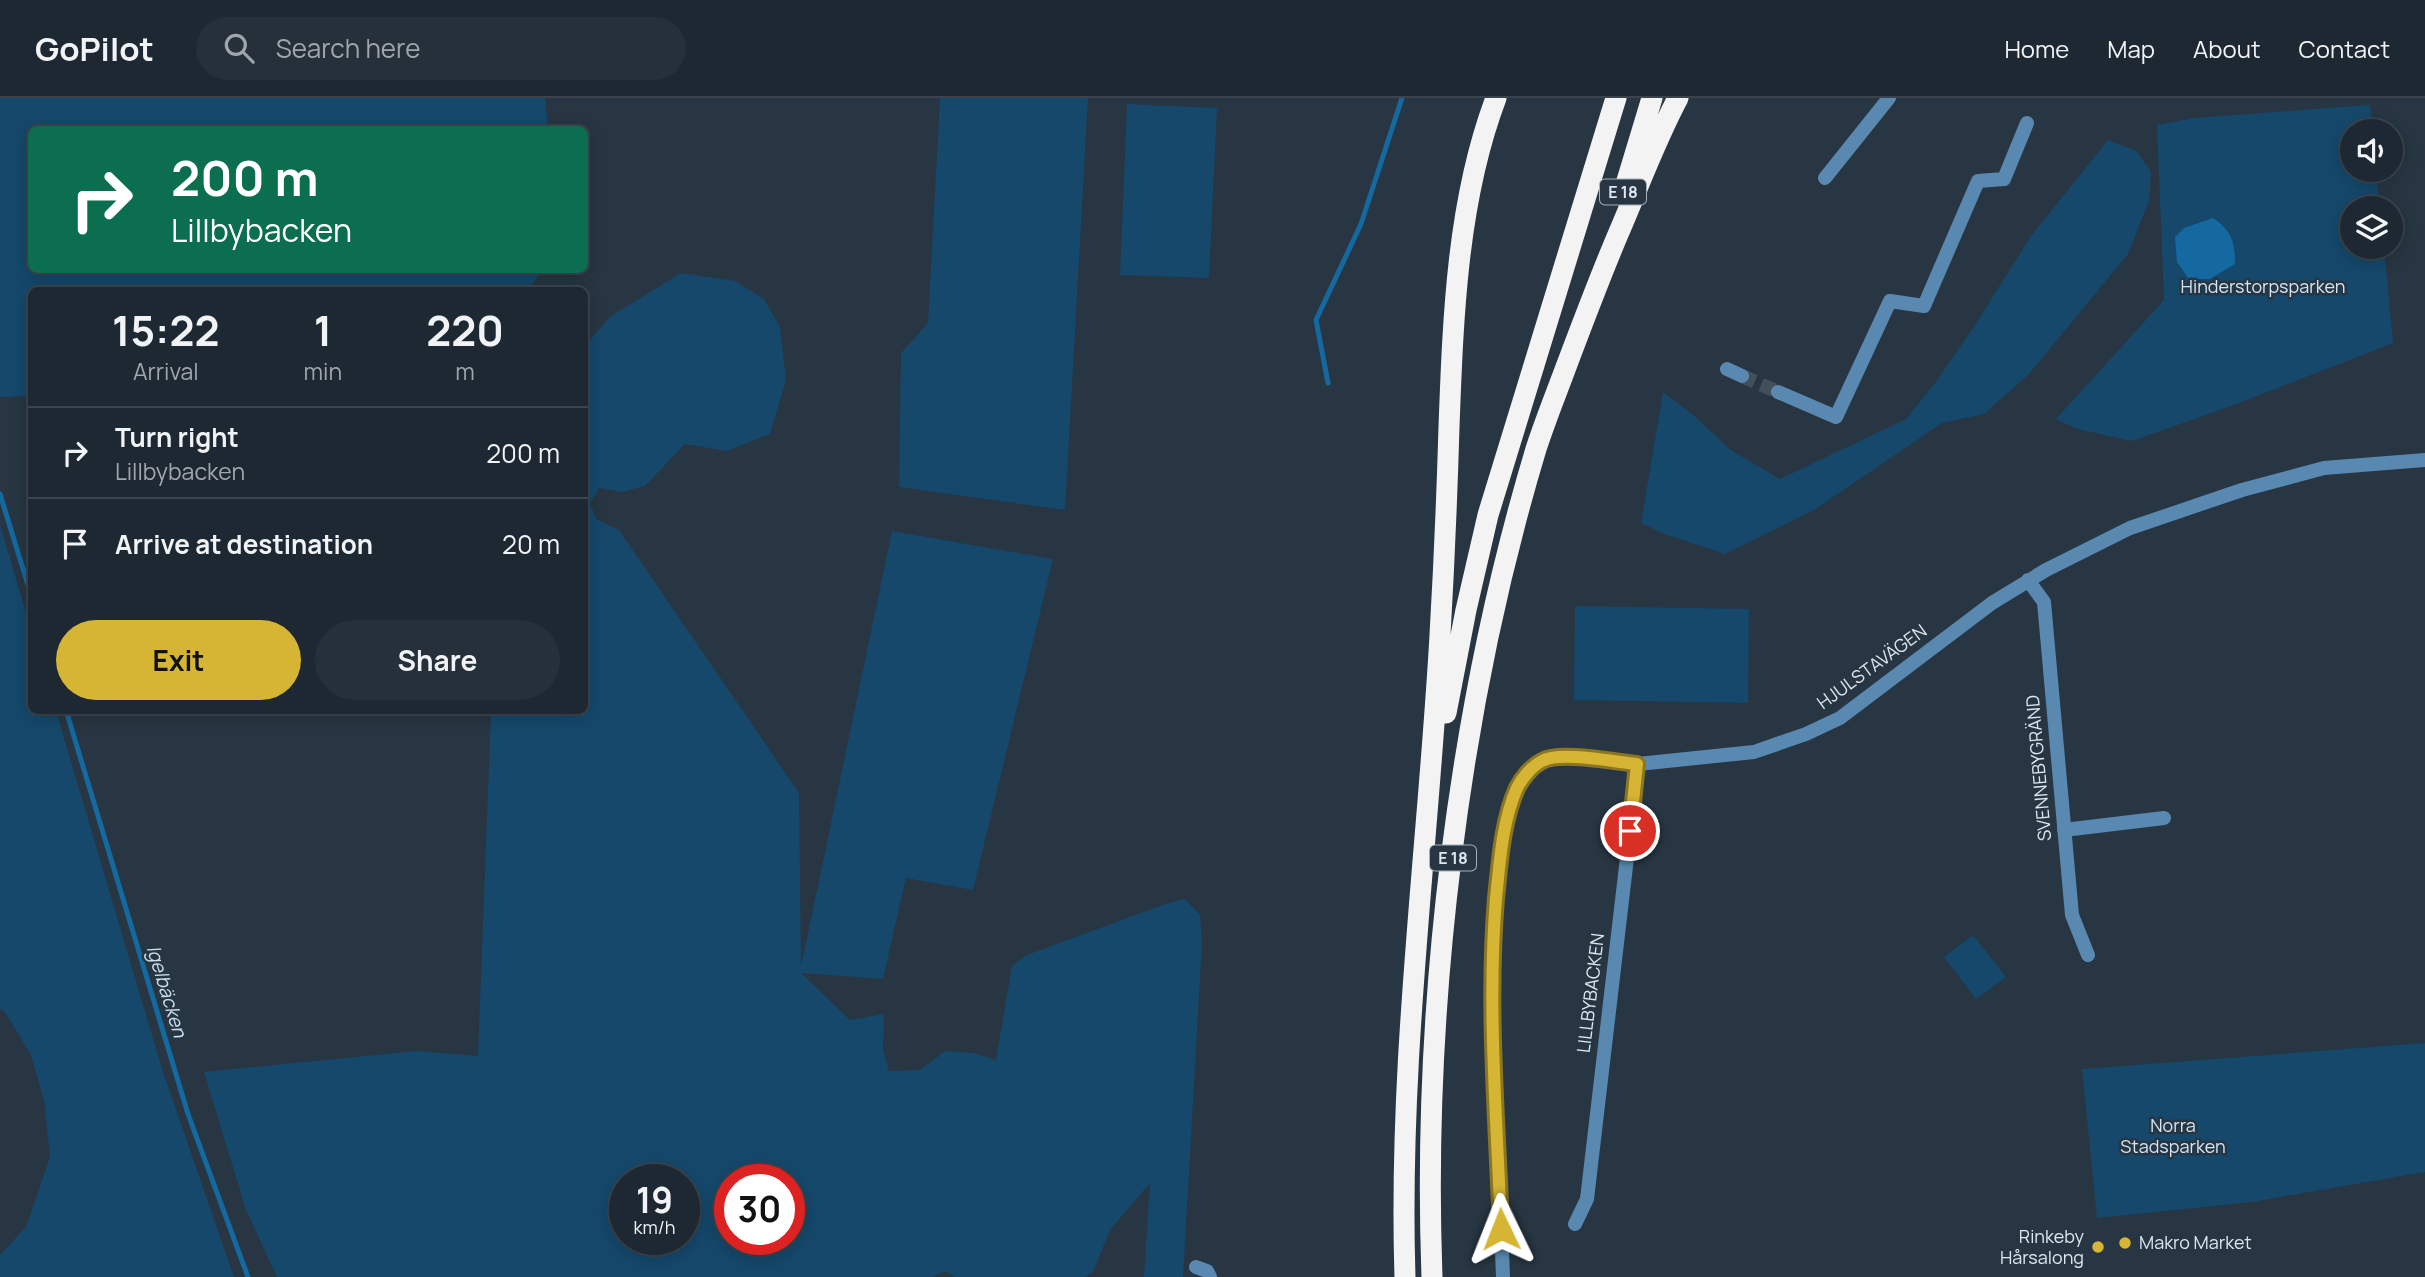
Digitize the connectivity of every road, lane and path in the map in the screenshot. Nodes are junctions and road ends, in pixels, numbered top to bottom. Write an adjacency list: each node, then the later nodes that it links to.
1 (1496, 98): 17 (highway)
2 (1616, 98): 17 (highway, E 18)
3 (1652, 98): 8 (highway, E 18)
4 (1678, 98): 8 (highway)
5 (1889, 98): 7 (street)
6 (2027, 123): 11 (street)
7 (1825, 178)
8 (1596, 286): 23 (highway, E 18)
9 (1727, 369): 10 (street)
10 (1742, 376)
11 (1778, 392)
12 (2425, 460): 13 (street, HJULSTAVÄGEN)
13 (2028, 580): 14 (street, HJULSTAVÄGEN); 16 (street, SVENNEBYGRÄND)
14 (1637, 764): 19 (street, LILLBYBACKEN); 24 (street, HJULSTAVÄGEN)
15 (2164, 818): 16 (street)
16 (2064, 830): 18 (street, SVENNEBYGRÄND)
17 (1427, 832): 22 (highway, E 18)
18 (2088, 954)
19 (1575, 1224)
20 (1196, 1267): 21 (street)
21 (1210, 1277)
22 (1405, 1277)
23 (1432, 1277)
24 (1503, 1277)

